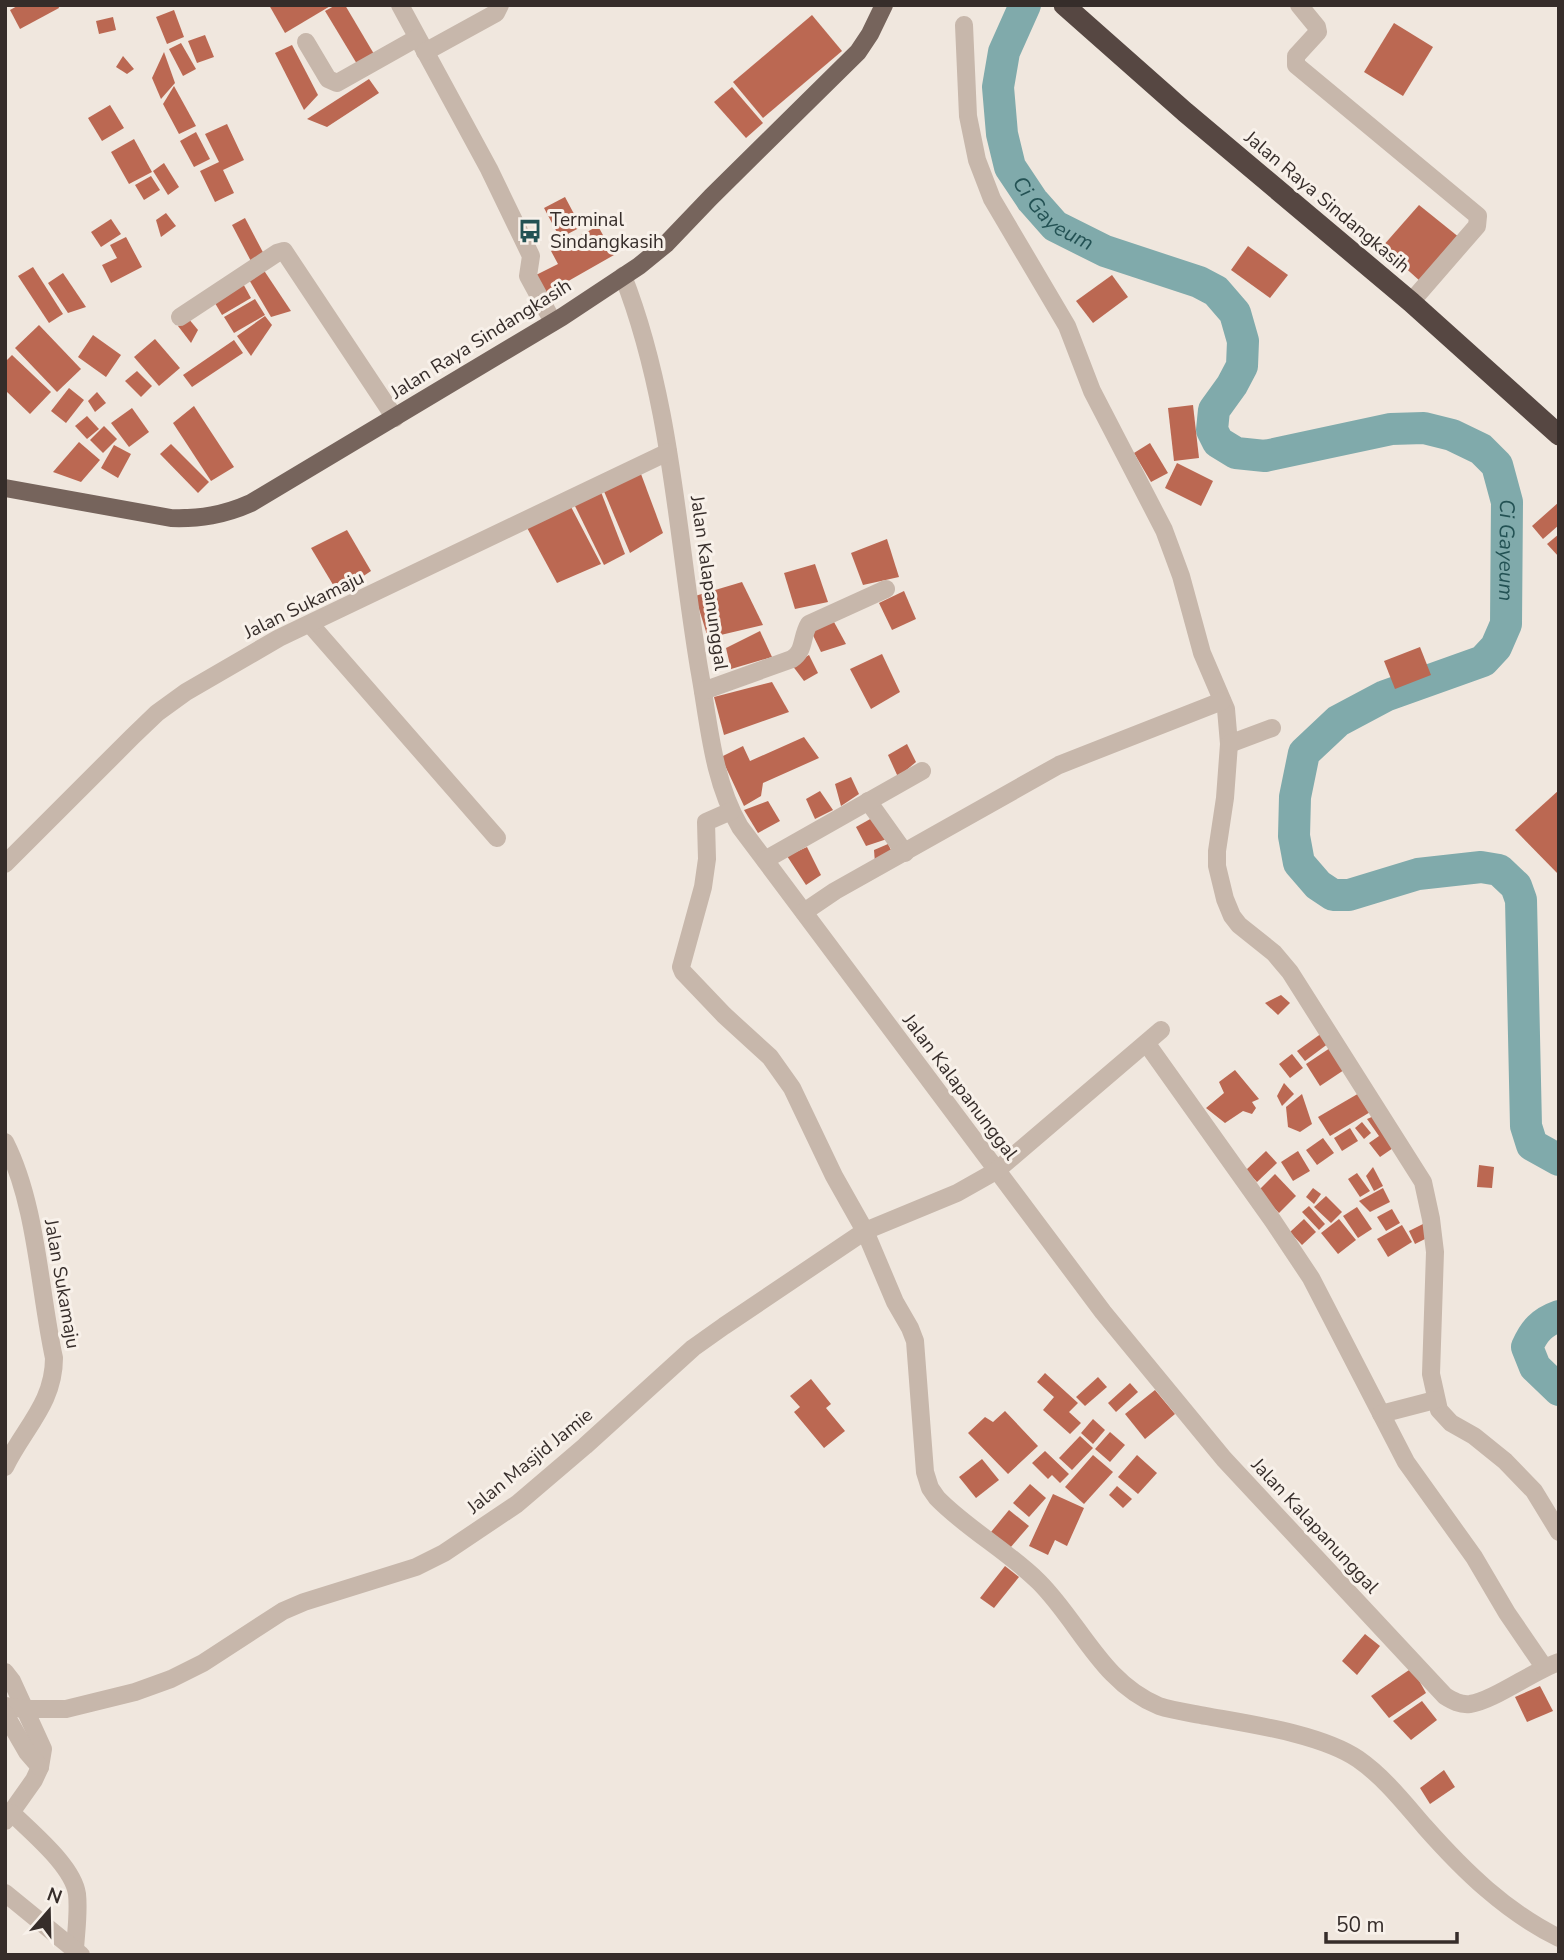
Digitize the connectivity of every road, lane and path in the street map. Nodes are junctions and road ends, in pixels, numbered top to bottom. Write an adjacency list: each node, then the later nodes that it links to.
1 (400, 5): 8 (street)
2 (499, 5): 8 (street)
3 (884, 5): 9 (main road, Jalan Raya Sindangkasih)
4 (1064, 5): 10 (highway, Jalan Raya Sindangkasih)
5 (1298, 5): 10 (street)
6 (964, 25): 20 (street)
7 (306, 41): 8 (street)
8 (421, 45): 12 (street)
9 (623, 276): 12 (main road, Jalan Raya Sindangkasih); 15 (street, Jalan Kalapanunggal)
10 (1411, 302): 14 (highway, Jalan Raya Sindangkasih)
11 (180, 317): 13 (street)
12 (553, 322): 13 (main road, Jalan Raya Sindangkasih)
13 (395, 418): 16 (main road, Jalan Raya Sindangkasih)
14 (1559, 435)
15 (668, 453): 18 (street, Jalan Sukamaju); 19 (street, Jalan Kalapanunggal)
16 (5, 488)
17 (886, 589): 19 (street)
18 (310, 624): 26 (street); 29 (street, Jalan Sukamaju)
19 (703, 691): 25 (street, Jalan Kalapanunggal)
20 (1222, 701): 22 (street); 27 (street)
21 (1272, 728): 22 (street)
22 (1229, 744): 36 (street)
23 (922, 771): 24 (street)
24 (868, 801): 27 (street); 28 (street)
25 (731, 811): 28 (street, Jalan Kalapanunggal); 35 (street)
26 (497, 838)
27 (905, 853): 30 (street)
28 (765, 859): 30 (street, Jalan Kalapanunggal)
29 (5, 864)
30 (804, 912): 34 (street, Jalan Kalapanunggal)
31 (1161, 1030): 32 (street, Jalan Masjid Jamie)
32 (1147, 1044): 34 (street, Jalan Masjid Jamie); 37 (street)
33 (5, 1142): 38 (street, Jalan Sukamaju)
34 (996, 1171): 35 (street, Jalan Masjid Jamie); 40 (street, Jalan Kalapanunggal)
35 (865, 1231): 42 (street, Jalan Masjid Jamie); 45 (street)
36 (1431, 1401): 37 (street); 39 (street)
37 (1381, 1414): 40 (street)
38 (5, 1467)
39 (1559, 1532)
40 (1552, 1664)
41 (5, 1672): 42 (street)
42 (11, 1709): 43 (street)
43 (9, 1817): 46 (street)
44 (5, 1893): 46 (street)
45 (1559, 1938)
46 (78, 1952)

